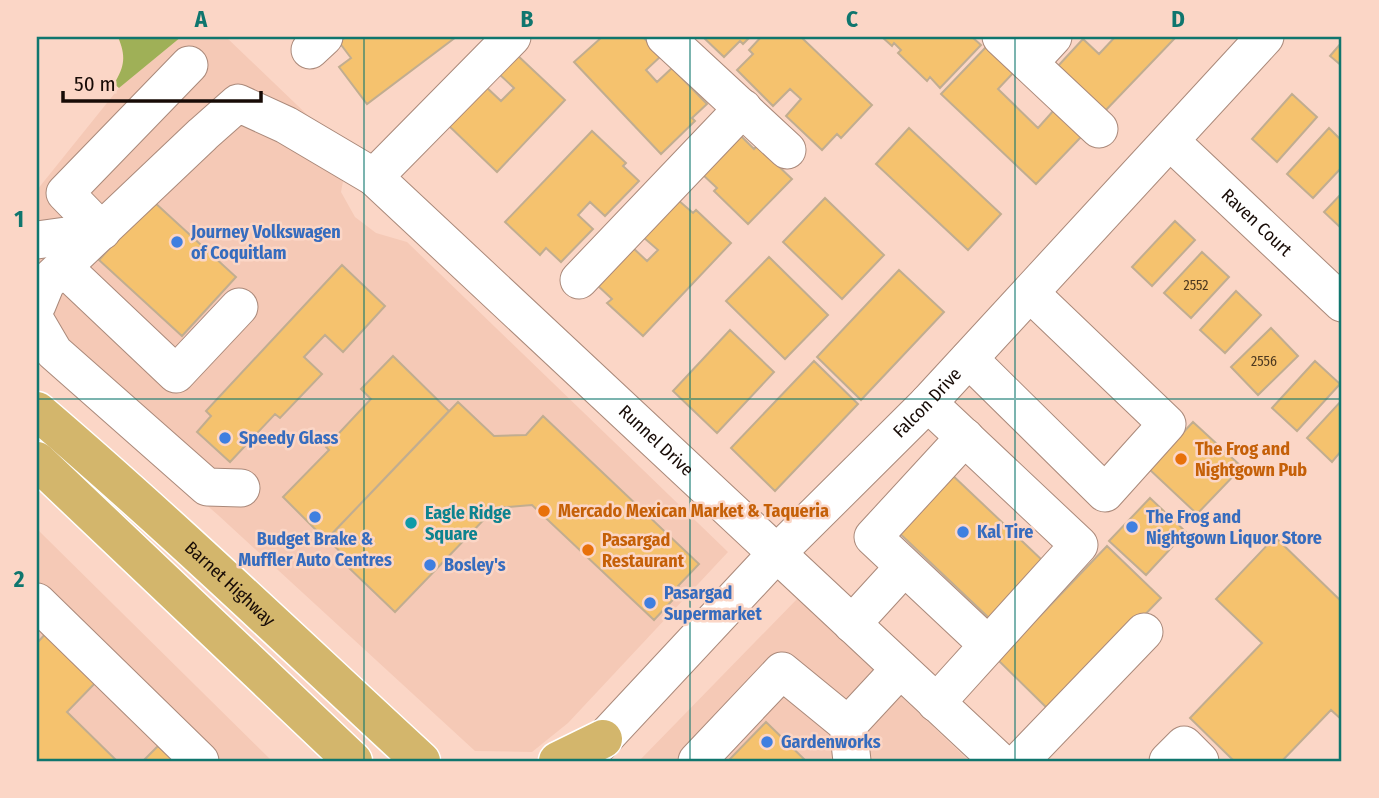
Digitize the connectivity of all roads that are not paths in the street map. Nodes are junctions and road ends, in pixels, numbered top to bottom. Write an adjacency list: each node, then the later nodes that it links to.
1 (512, 37): 12 (street)
2 (665, 37): 8 (street)
3 (1001, 37): 6 (street)
4 (1053, 37): 6 (street)
5 (1265, 37): 10 (street, Falcon Drive)
6 (1029, 63): 9 (street)
7 (189, 65): 13 (street)
8 (743, 108): 11 (street); 16 (street)
9 (1099, 129)
10 (1170, 141): 17 (street, Falcon Drive); 18 (street, Raven Court)
11 (787, 150)
12 (374, 177): 13 (street, Runnel Drive); 28 (street, Runnel Drive)
13 (102, 231): 14 (street); 15 (street)
14 (37, 240)
15 (63, 267): 19 (street); 20 (street)
16 (579, 280)
17 (1030, 293): 22 (street, Falcon Drive); 22 (street)
18 (1342, 303)
19 (37, 305)
20 (239, 307)
21 (37, 323): 27 (street)
22 (969, 359): 23 (street, Falcon Drive)
23 (928, 403): 25 (street); 28 (street, Falcon Drive)
24 (37, 411): 40 (main road, Barnet Highway)
25 (965, 437): 29 (street); 33 (street)
26 (37, 461): 39 (main road)
27 (241, 488)
28 (777, 553): 31 (street, Runnel Drive); 37 (street, Falcon Drive)
29 (904, 567): 31 (street); 33 (street)
30 (37, 602): 38 (street)
31 (852, 624): 34 (street, Runnel Drive)
32 (1144, 632): 45 (street)
33 (988, 645): 35 (street)
34 (901, 669): 35 (street, Runnel Drive); 36 (street)
35 (936, 703): 44 (street, Runnel Drive)
36 (848, 725): 42 (street); 43 (street)
37 (593, 754): 41 (main road)
38 (200, 761)
39 (353, 761)
40 (421, 761)
41 (558, 761)
42 (697, 761)
43 (852, 761)
44 (999, 761)
45 (1020, 761)
46 (1168, 761): 47 (street)
47 (1200, 761)

